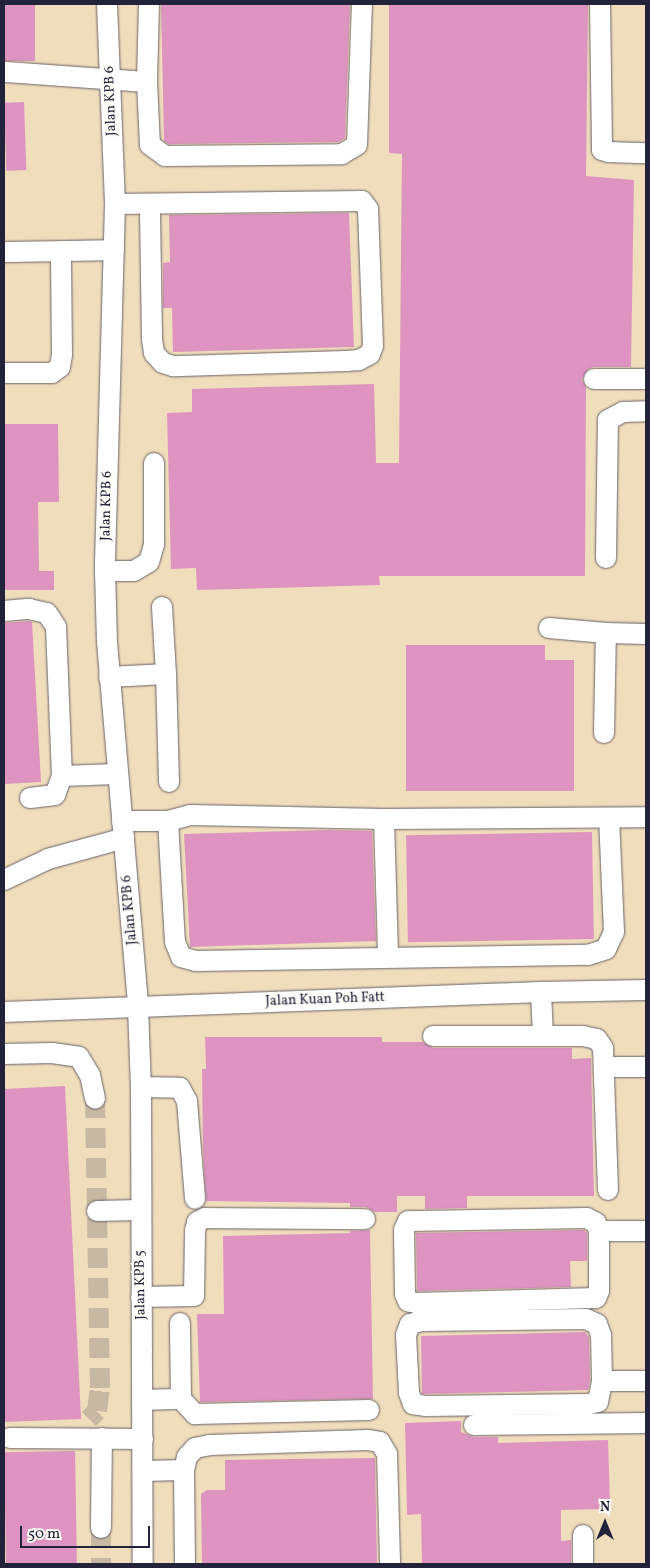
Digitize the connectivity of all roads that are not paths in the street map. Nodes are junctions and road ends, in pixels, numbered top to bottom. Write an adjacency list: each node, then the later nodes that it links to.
1 (107, 4): 6 (street, Jalan KPB 6)
2 (149, 4): 7 (street)
3 (362, 4): 7 (street)
4 (600, 4): 8 (street)
5 (6, 72): 6 (street)
6 (110, 80): 7 (street); 9 (street, Jalan KPB 6)
7 (147, 82)
8 (646, 153)
9 (115, 204): 10 (street); 11 (street, Jalan KPB 6)
10 (150, 205): 10 (street)
11 (114, 250): 12 (street); 20 (street, Jalan KPB 6)
12 (61, 251): 13 (street); 14 (street)
13 (4, 252)
14 (4, 373)
15 (594, 379): 16 (street)
16 (646, 380)
17 (646, 411): 19 (street)
18 (154, 463): 20 (street)
19 (606, 558)
20 (105, 571): 27 (street, Jalan KPB 6)
21 (162, 608): 26 (street)
22 (4, 611): 30 (street)
23 (549, 628): 24 (street)
24 (606, 633): 25 (street); 28 (street)
25 (646, 634)
26 (166, 674): 27 (street); 31 (street)
27 (109, 677): 29 (street, Jalan KPB 6)
28 (604, 733)
29 (116, 774): 30 (street); 37 (street, Jalan KPB 6)
30 (62, 776): 32 (street)
31 (169, 782)
32 (30, 798)
33 (646, 817): 34 (street)
34 (609, 818): 35 (street); 39 (street)
35 (384, 819): 36 (street); 39 (street)
36 (168, 821): 37 (street); 39 (street)
37 (123, 830): 38 (street); 42 (street, Jalan KPB 6)
38 (4, 880)
39 (388, 957)
40 (646, 990): 41 (street, Jalan Kuan Poh Fatt)
41 (541, 992): 42 (street, Jalan Kuan Poh Fatt); 45 (street)
42 (138, 1007): 43 (street, Jalan Kuan Poh Fatt); 49 (street, Jalan KPB 5)
43 (4, 1012)
44 (433, 1036): 45 (street)
45 (543, 1036): 47 (street)
46 (4, 1054): 50 (street)
47 (604, 1067): 48 (street); 51 (street)
48 (646, 1067)
49 (141, 1087): 52 (street); 53 (street, Jalan KPB 5)
50 (95, 1098)
51 (608, 1190)
52 (194, 1199)
53 (140, 1210): 54 (street); 58 (street, Jalan KPB 5)
54 (97, 1211)
55 (366, 1219): 58 (street)
56 (599, 1232): 56 (street); 57 (street)
57 (646, 1232)
58 (141, 1297): 63 (street, Jalan KPB 5)
59 (180, 1323): 62 (street)
60 (602, 1381): 60 (street); 61 (street)
61 (646, 1381)
62 (181, 1399): 63 (street); 64 (street)
63 (143, 1400): 69 (street, Jalan KPB 5)
64 (369, 1410)
65 (646, 1424): 66 (street)
66 (474, 1425)
67 (10, 1438): 68 (street)
68 (102, 1438): 69 (street); 72 (street)
69 (143, 1439): 71 (street, Jalan KPB 5)
70 (184, 1470): 71 (street); 75 (street); 76 (street)
71 (143, 1471): 74 (street, Jalan KPB 5)
72 (101, 1528)
73 (583, 1535): 77 (street)
74 (143, 1564)
75 (185, 1564)
76 (390, 1564)
77 (584, 1564)

